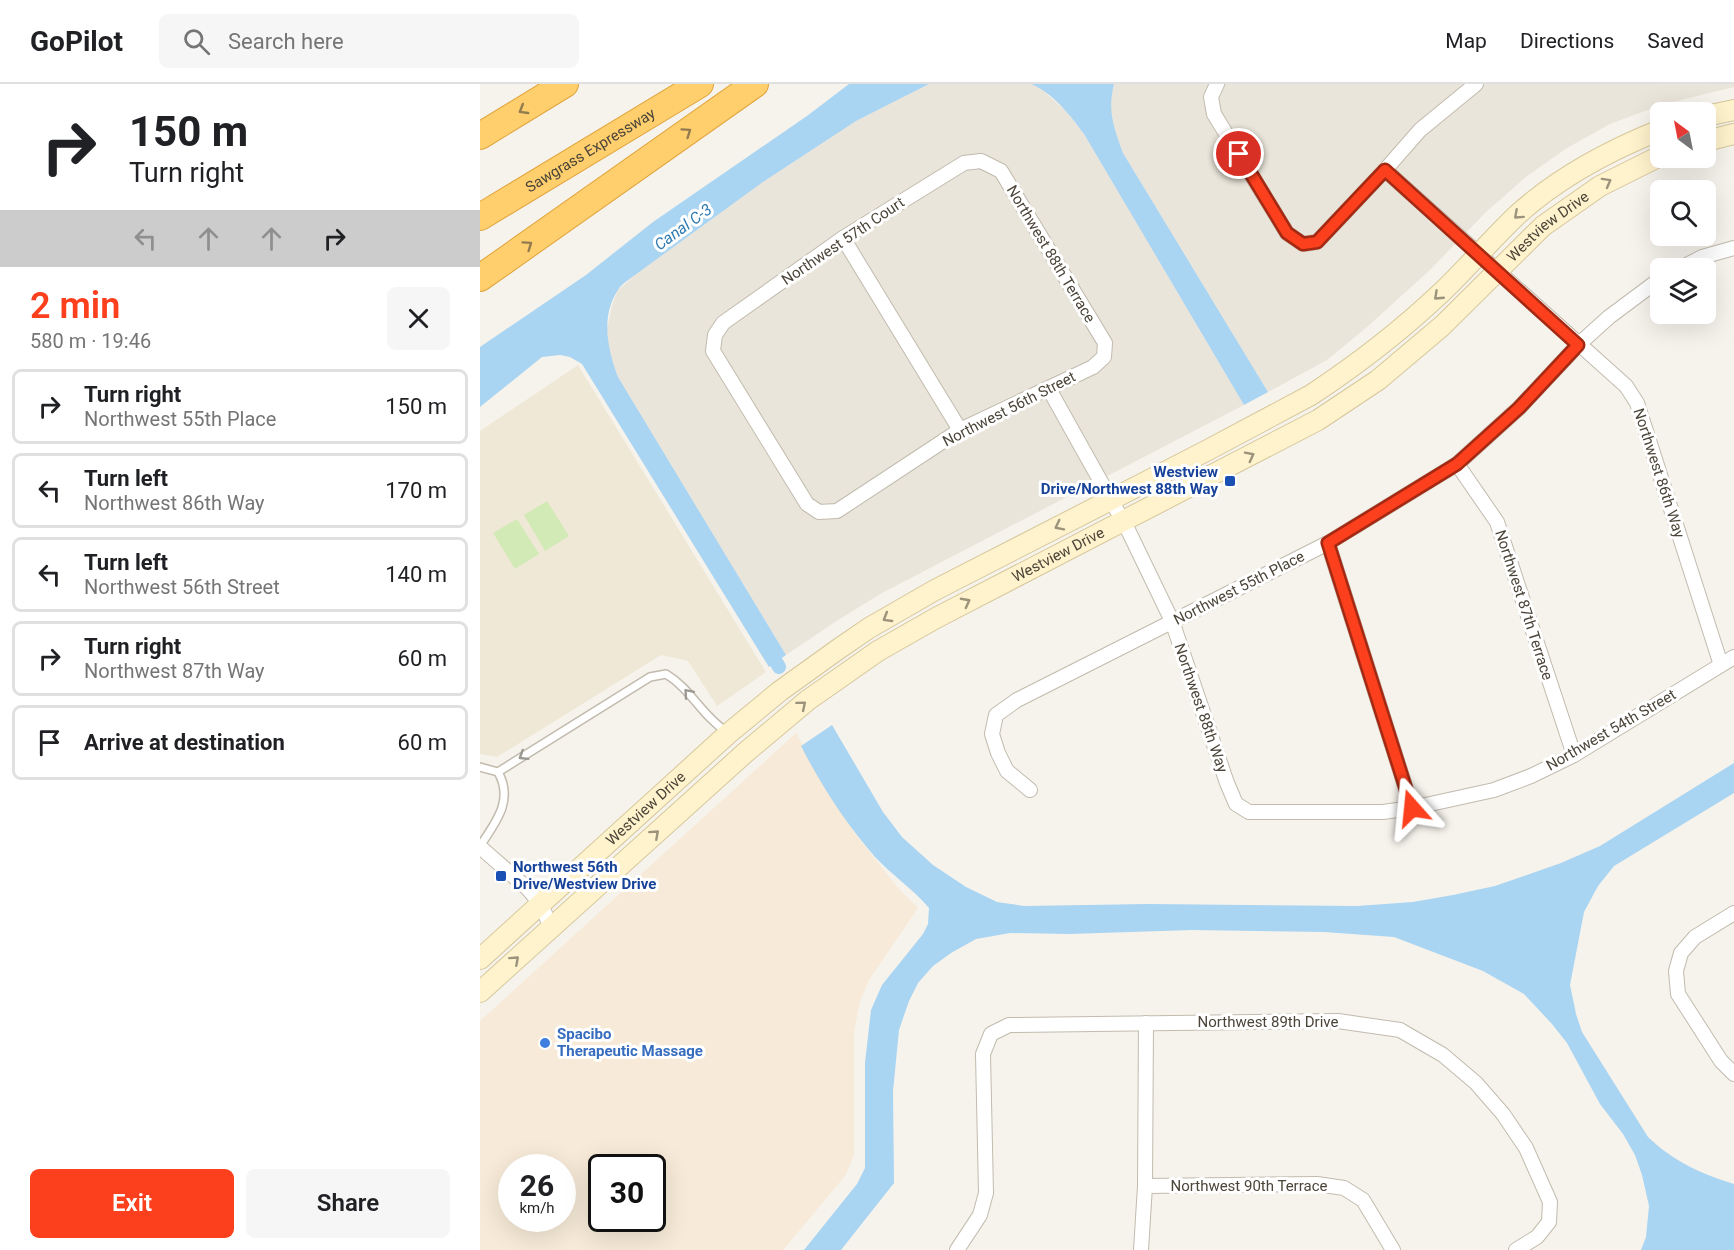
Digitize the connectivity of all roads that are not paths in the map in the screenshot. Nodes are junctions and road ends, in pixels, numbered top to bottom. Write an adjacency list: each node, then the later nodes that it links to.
1 (565, 84): 10 (highway, one-way to 10)
2 (700, 84): 15 (highway, Sawgrass Expressway)
3 (755, 84): 21 (highway, one-way to 3)
4 (1217, 84): 14 (street)
5 (1476, 84): 14 (street)
6 (1734, 110): 7 (street)
7 (1716, 114)
8 (1650, 134): 18 (street, Westview Drive, one-way to 18)
9 (1734, 134): 11 (street)
10 (480, 135)
11 (1716, 138)
12 (981, 161): 16 (street, Northwest 57th Court); 24 (street, Northwest 88th Terrace)
13 (1650, 161): 20 (street, Westview Drive, one-way to 13)
14 (1385, 170): 18 (street, Northwest 86th Way)
15 (480, 217)
16 (843, 238): 26 (street); 29 (street, Northwest 57th Court)
17 (1734, 248): 19 (street)
18 (1479, 254): 20 (street, Northwest 86th Way); 28 (street, Westview Drive, one-way to 28)
19 (1700, 258)
20 (1496, 271): 23 (street, Northwest 86th Way); 30 (street, Westview Drive, one-way to 20)
21 (480, 278)
22 (1650, 286): 23 (street, Northwest 55th Place)
23 (1578, 345): 27 (street, Northwest 55th Place); 34 (street, Northwest 86th Way)
24 (1104, 357): 25 (street, Northwest 56th Street)
25 (1049, 389): 26 (street, Northwest 56th Street); 28 (street, Northwest 88th Way)
26 (960, 430): 29 (street, Northwest 56th Street)
27 (1457, 464): 31 (street, Northwest 55th Place); 36 (street, Northwest 87th Terrace)
28 (1111, 500): 30 (street, Northwest 88th Way); 35 (street, Westview Drive, one-way to 35)
29 (819, 512)
30 (1123, 521): 32 (street, Northwest 88th Way); 45 (street, Westview Drive, one-way to 30)
31 (1328, 543): 32 (street, Northwest 55th Place); 41 (street)
32 (1172, 621): 39 (street, Northwest 55th Place); 40 (street, Northwest 88th Way)
33 (1734, 657): 34 (street, Northwest 54th Street)
34 (1721, 665): 36 (street, Northwest 54th Street)
35 (729, 733): 38 (lane, one-way to 38); 43 (street, Westview Drive)
36 (1574, 755): 41 (street, Northwest 54th Street)
37 (480, 767): 38 (lane)
38 (498, 772): 42 (lane)
39 (1030, 790)
40 (1236, 804): 41 (street, Northwest 54th Street)
41 (1412, 808)
42 (480, 847): 43 (street)
43 (541, 904): 45 (street); 46 (street, Westview Drive)
44 (1734, 913): 49 (street)
45 (558, 922): 47 (street, Westview Drive, one-way to 45)
46 (480, 959)
47 (480, 992)
48 (1146, 1023): 50 (street); 51 (street, Northwest 89th Drive); 54 (street, Northwest 89th Drive)
49 (1734, 1074)
50 (1145, 1186): 52 (street); 53 (street, Northwest 90th Terrace)
51 (957, 1250)
52 (1141, 1250)
53 (1393, 1250)
54 (1516, 1250)

